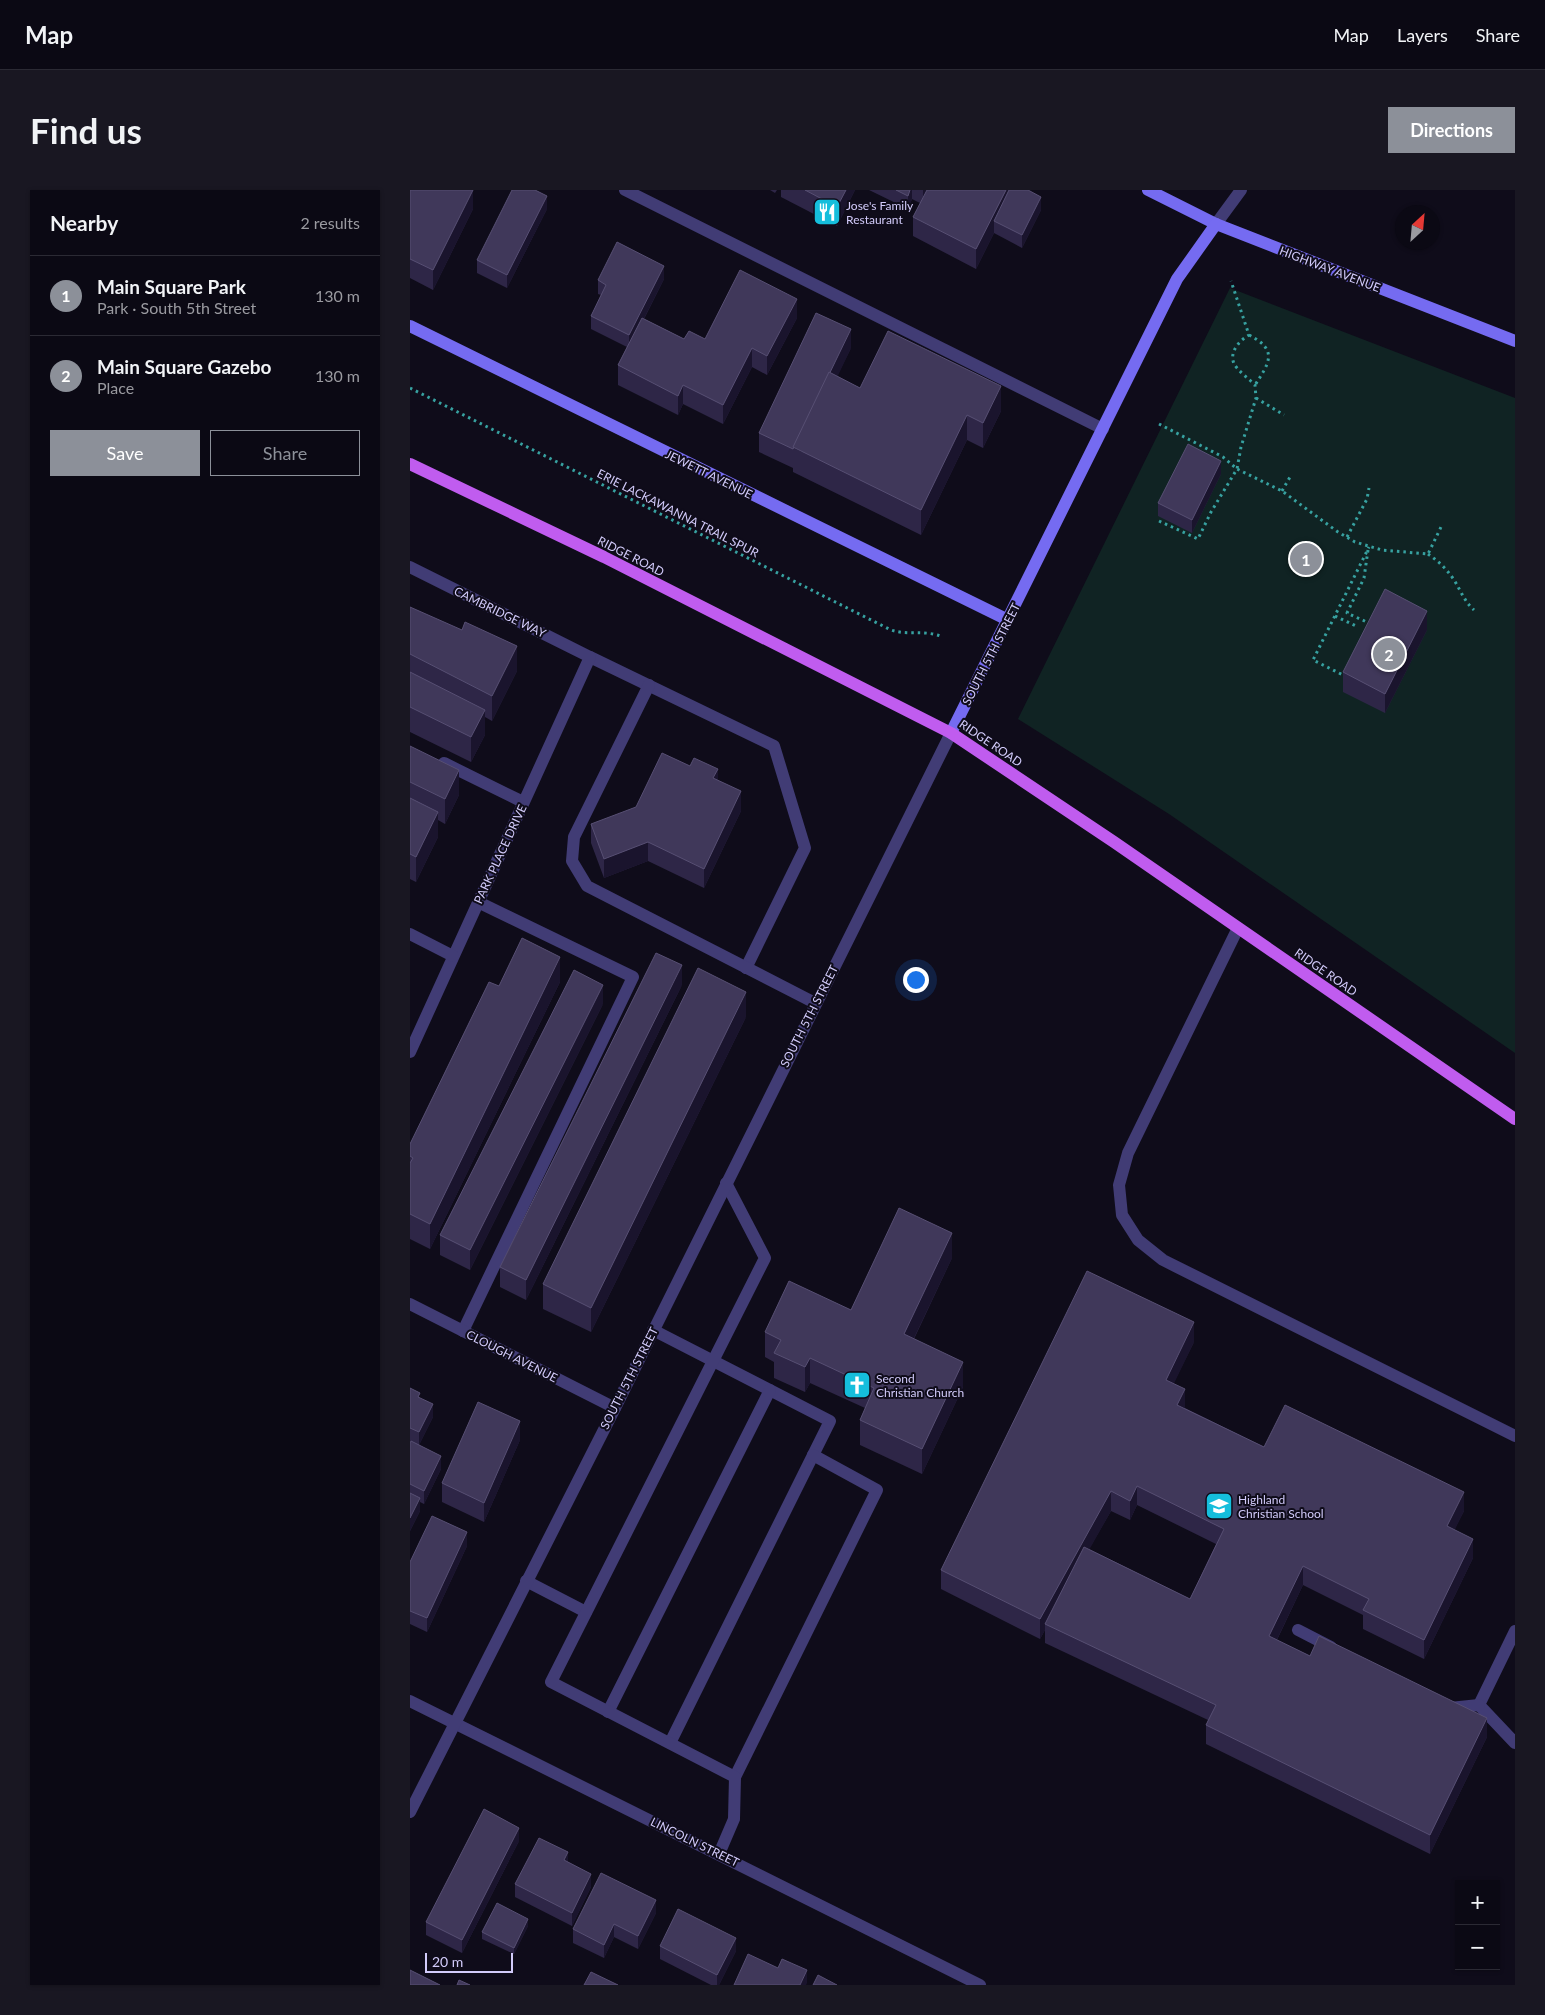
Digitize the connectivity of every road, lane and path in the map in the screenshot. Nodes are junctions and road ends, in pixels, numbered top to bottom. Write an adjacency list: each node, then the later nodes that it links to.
1 (625, 190): 14 (street)
2 (1148, 190): 4 (street, HIGHWAY AVENUE)
3 (1241, 190): 4 (street)
4 (1216, 224): 8 (street, HIGHWAY AVENUE); 14 (street, SOUTH 5TH STREET)
5 (1231, 281): 7 (path)
6 (410, 326): 28 (street, JEWETT AVENUE)
7 (1249, 335): 9 (path); 9 (path)
8 (1515, 341)
9 (1255, 385): 11 (path)
10 (410, 388): 31 (path, ERIE LACKAWANNA TRAIL SPUR)
11 (1256, 398): 12 (path); 16 (path)
12 (1284, 415)
13 (1159, 424): 16 (path)
14 (1103, 429): 28 (street, SOUTH 5TH STREET)
15 (410, 464): 35 (main road, RIDGE ROAD)
16 (1237, 469): 19 (path); 20 (path)
17 (1290, 476): 19 (path)
18 (1369, 488): 22 (path)
19 (1282, 491): 22 (path)
20 (1159, 521)
21 (1442, 525): 24 (path)
22 (1347, 537): 23 (path)
23 (1369, 547): 24 (path); 27 (path); 30 (path)
24 (1428, 554): 26 (path)
25 (410, 567): 32 (street, CAMBRIDGE WAY)
26 (1474, 610)
27 (1335, 616): 29 (path); 33 (path)
28 (1008, 620): 35 (street, SOUTH 5TH STREET)
29 (1356, 626)
30 (1376, 627)
31 (943, 636)
32 (590, 657): 34 (street, CAMBRIDGE WAY); 37 (street, PARK PLACE DRIVE)
33 (1350, 679)
34 (649, 685): 42 (street, CAMBRIDGE WAY); 42 (street)
35 (951, 733): 39 (main road, RIDGE ROAD); 43 (street, SOUTH 5TH STREET)
36 (436, 760): 37 (street)
37 (523, 802): 38 (street, PARK PLACE DRIVE)
38 (478, 902): 41 (street, PARK PLACE DRIVE); 49 (street)
39 (1238, 928): 45 (main road, RIDGE ROAD); 53 (street)
40 (410, 934): 41 (street)
41 (453, 956): 44 (street, PARK PLACE DRIVE)
42 (746, 968): 43 (street)
43 (815, 1004): 46 (street, SOUTH 5TH STREET)
44 (410, 1052)
45 (1515, 1119)
46 (726, 1182): 48 (street, SOUTH 5TH STREET); 50 (street)
47 (410, 1304): 49 (street, CLOUGH AVENUE)
48 (654, 1330): 50 (street); 52 (street, SOUTH 5TH STREET)
49 (463, 1331): 52 (street, CLOUGH AVENUE)
50 (713, 1360): 51 (street); 56 (street)
51 (770, 1390): 54 (street); 63 (street)
52 (615, 1408): 55 (street, SOUTH 5TH STREET)
53 (1515, 1436)
54 (813, 1455): 65 (street); 67 (street)
55 (526, 1581): 56 (street); 64 (street, SOUTH 5TH STREET)
56 (586, 1612): 63 (street)
57 (1298, 1630): 59 (street)
58 (1515, 1631): 62 (street)
59 (1340, 1652)
60 (1433, 1699): 62 (street)
61 (410, 1701): 64 (street, LINCOLN STREET)
62 (1479, 1705): 66 (street)
63 (608, 1712): 65 (street)
64 (454, 1722): 68 (street, SOUTH 5TH STREET); 69 (street, LINCOLN STREET)
65 (670, 1743): 67 (street)
66 (1515, 1743)
67 (735, 1777): 69 (street)
68 (410, 1812)
69 (719, 1854): 70 (street, LINCOLN STREET)
70 (980, 1985)

